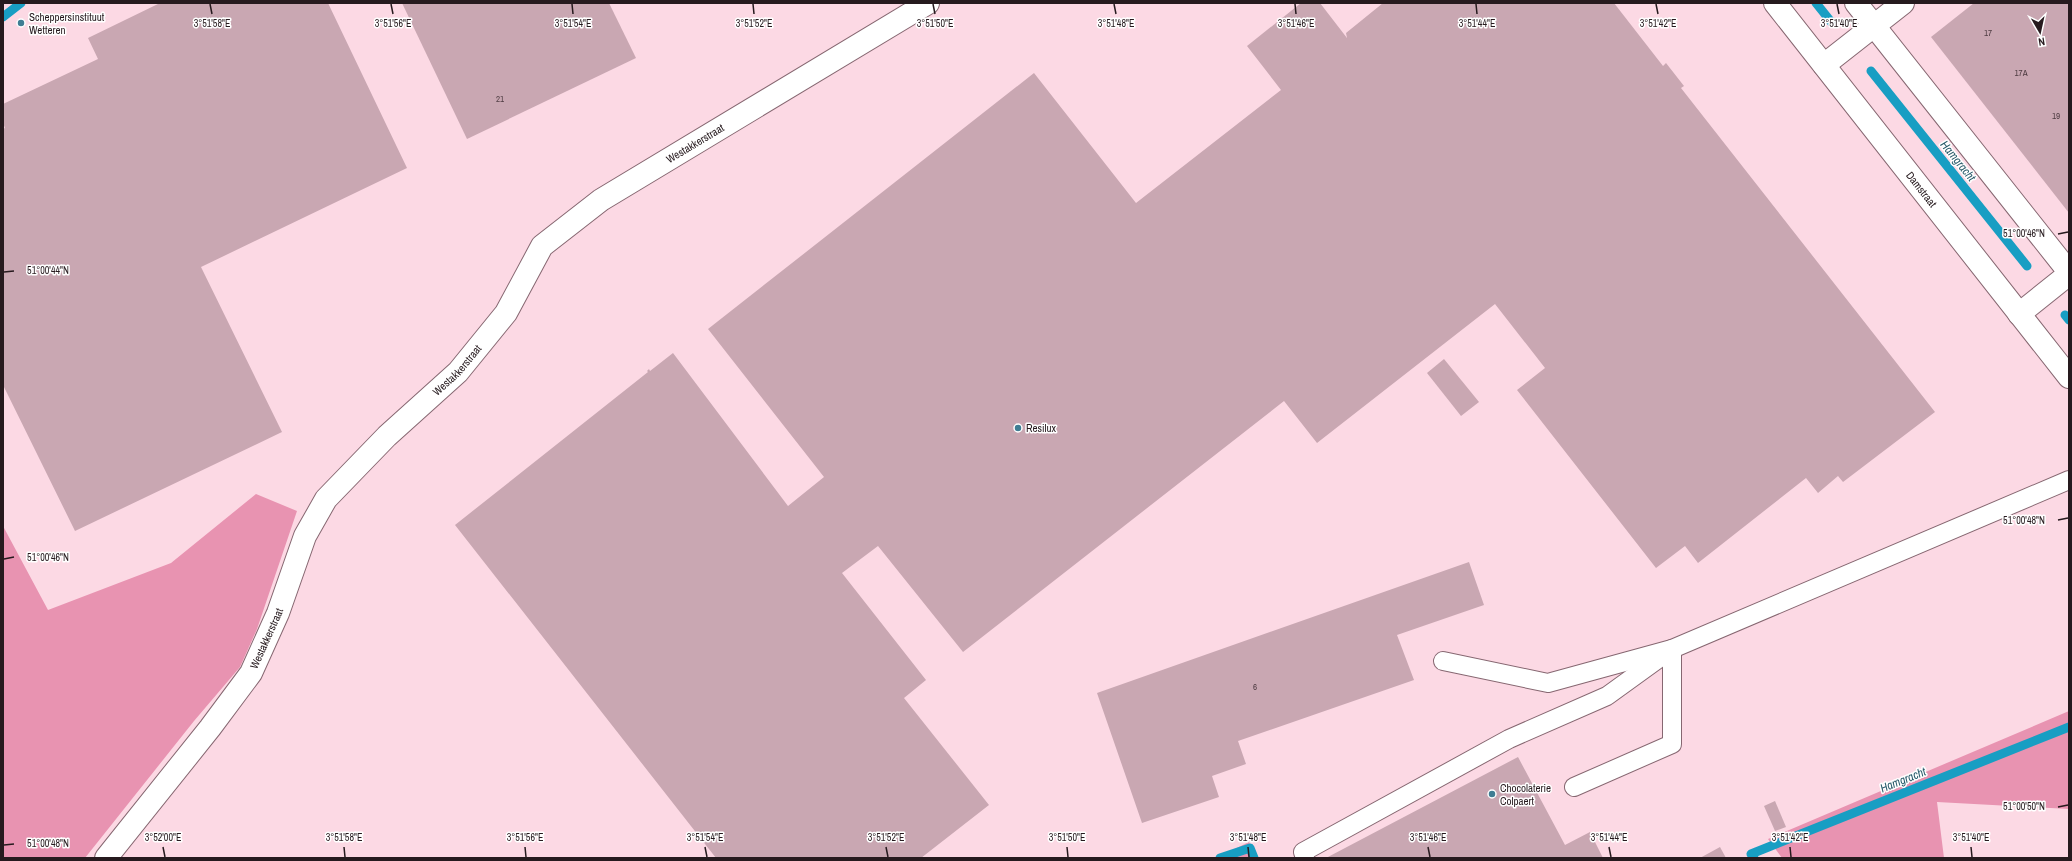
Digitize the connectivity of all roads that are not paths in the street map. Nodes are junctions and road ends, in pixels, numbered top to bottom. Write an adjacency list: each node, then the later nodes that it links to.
1 (928, 3): 14 (street, Westakkerstraat)
2 (1775, 3): 6 (street, Damstraat)
3 (1856, 3): 5 (street)
4 (1903, 3): 5 (street)
5 (1874, 26): 6 (street); 7 (street)
6 (1824, 65): 8 (street, Damstraat)
7 (2069, 273): 8 (street)
8 (2019, 314): 9 (street, Damstraat)
9 (2069, 377)
10 (2069, 480): 11 (lane)
11 (1672, 649): 12 (lane); 13 (lane); 15 (lane)
12 (1443, 661)
13 (1574, 787)
14 (106, 858)
15 (1305, 858)

